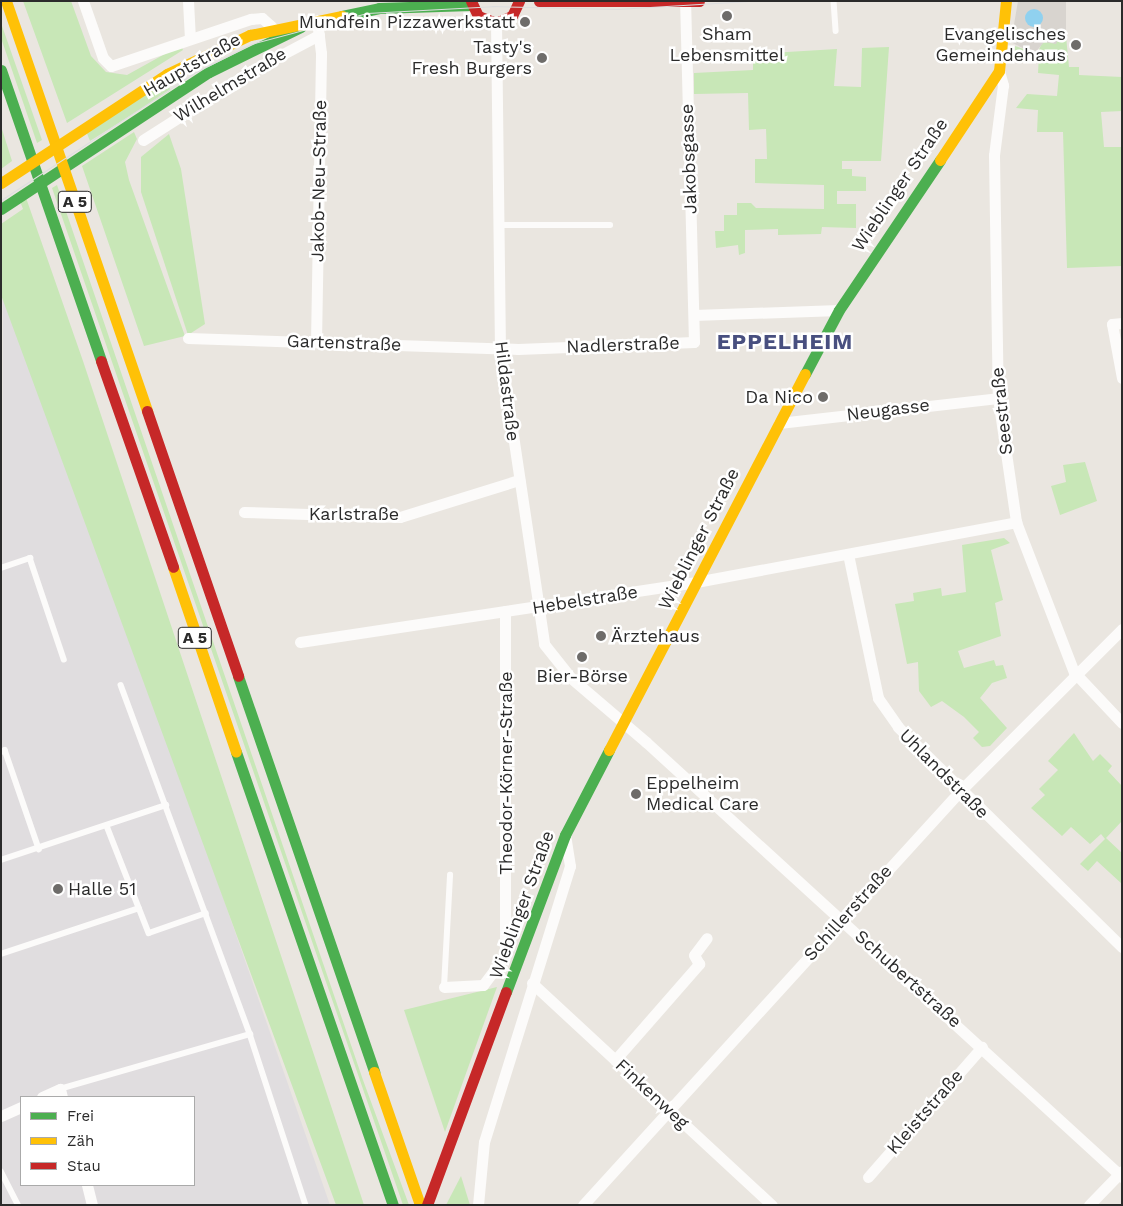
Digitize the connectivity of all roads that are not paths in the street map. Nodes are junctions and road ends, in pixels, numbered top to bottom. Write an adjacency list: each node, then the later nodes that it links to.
1 (6, 1): 80 (main road, A 5)
2 (83, 1): 16 (street)
3 (188, 1): 16 (street)
4 (519, 1): 12 (main road)
5 (539, 1): 9 (main road)
6 (700, 1): 9 (main road)
7 (834, 1): 14 (lane)
8 (1006, 1): 18 (main road, Wieblinger Straße)
9 (685, 2): 25 (street, Jakobsgasse)
10 (471, 3): 11 (main road, Hauptstraße); 12 (main road)
11 (317, 20): 13 (main road, Hauptstraße); 15 (street, Jakob-Neu-Straße); 21 (main road, Hauptstraße)
12 (496, 23): 22 (street, Hildastraße)
13 (272, 27): 16 (street); 20 (main road, Hauptstraße)
14 (836, 30)
15 (319, 35): 19 (street, Wilhelmstraße); 28 (street, Jakob-Neu-Straße)
16 (190, 37)
17 (1, 70): 79 (main road, A 5)
18 (998, 71): 24 (main road, Wieblinger Straße); 31 (street, Seestraße)
19 (143, 140)
20 (3, 182)
21 (1, 209)
22 (500, 224): 23 (lane); 29 (street, Hildastraße)
23 (610, 225)
24 (839, 310): 25 (street, Nadlerstraße); 32 (main road, Wieblinger Straße)
25 (694, 315): 29 (street, Nadlerstraße)
26 (1122, 323): 30 (street)
27 (188, 338): 28 (street, Gartenstraße)
28 (316, 342): 29 (street, Gartenstraße)
29 (500, 348): 33 (street, Hildastraße)
30 (1122, 378)
31 (998, 398): 32 (street, Neugasse); 35 (street, Seestraße)
32 (779, 423): 38 (main road, Wieblinger Straße)
33 (519, 480): 34 (street, Karlstraße); 39 (street, Hildastraße)
34 (244, 512)
35 (1016, 522): 36 (street, Hebelstraße); 44 (street, Seestraße)
36 (848, 554): 38 (street, Hebelstraße); 49 (street, Uhlandstraße)
37 (1, 568): 43 (lane)
38 (696, 582): 39 (street, Hebelstraße); 47 (main road, Wieblinger Straße)
39 (538, 607): 40 (street, Hebelstraße); 47 (street, Hildastraße)
40 (505, 611): 42 (street, Hebelstraße); 63 (street, Theodor-Körner-Straße)
41 (1122, 629): 44 (street, Schillerstraße)
42 (300, 642)
43 (64, 659)
44 (1074, 672): 46 (street, Seestraße); 49 (street, Schillerstraße)
45 (121, 685): 50 (lane)
46 (1122, 723)
47 (624, 724): 52 (main road, Wieblinger Straße); 58 (street, Schubertstraße)
48 (1, 752): 53 (lane)
49 (959, 792): 58 (street, Schillerstraße); 60 (street, Uhlandstraße)
50 (166, 805): 51 (lane); 57 (lane)
51 (107, 826): 53 (lane); 56 (lane)
52 (565, 835): 62 (street); 81 (main road, Wieblinger Straße)
53 (39, 849): 54 (lane)
54 (1, 860)
55 (450, 875): 63 (lane, Theodor-Körner-Straße)
56 (139, 908): 57 (lane); 61 (lane)
57 (206, 913): 64 (lane)
58 (842, 919): 65 (street, Schubertstraße); 70 (street, Schillerstraße)
59 (707, 938): 66 (street)
60 (1122, 947)
61 (1, 954)
62 (532, 983): 66 (street, Finkenweg); 82 (street)
63 (444, 987)
64 (250, 1034): 67 (lane); 78 (lane)
65 (982, 1047): 73 (street, Schubertstraße); 74 (street, Kleiststraße)
66 (615, 1060): 70 (street, Finkenweg)
67 (61, 1093): 68 (street)
68 (47, 1096)
69 (20, 1107): 71 (street)
70 (669, 1110): 83 (street, Schillerstraße); 84 (street, Finkenweg)
71 (1, 1116)
72 (1, 1171): 76 (lane)
73 (1121, 1174): 85 (street)
74 (868, 1177)
75 (86, 1186): 77 (street)
76 (18, 1205)
77 (92, 1205)
78 (306, 1205)
79 (392, 1205)
80 (420, 1205)
81 (427, 1205)
82 (478, 1205)
83 (583, 1205)
84 (772, 1205)
85 (1089, 1205)

